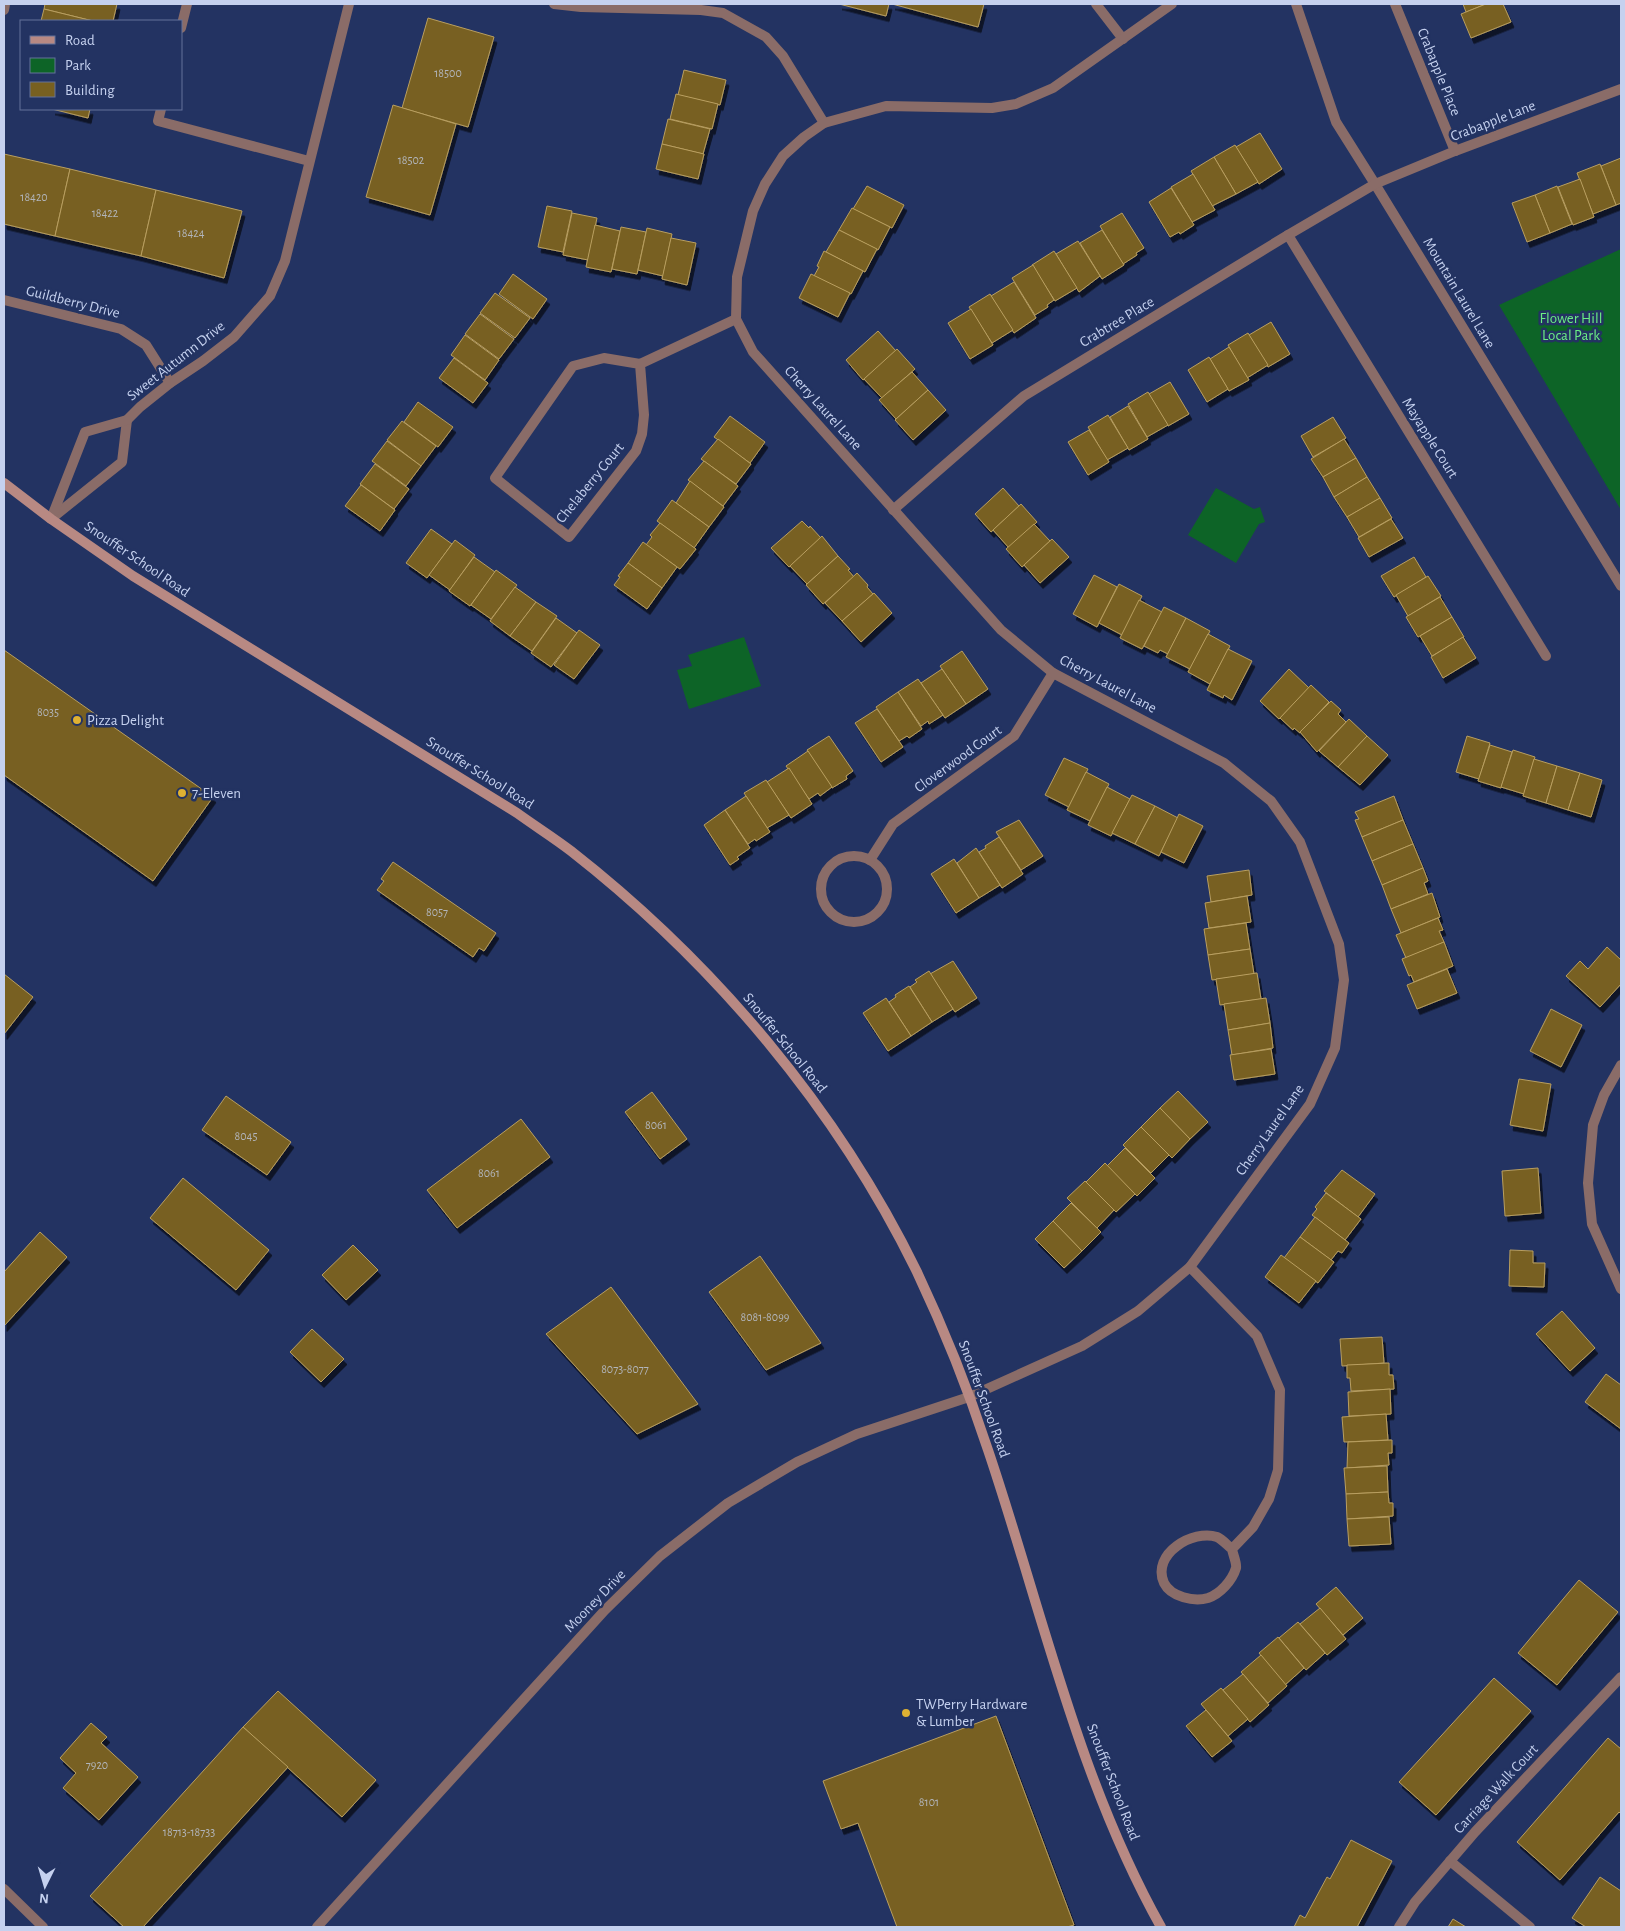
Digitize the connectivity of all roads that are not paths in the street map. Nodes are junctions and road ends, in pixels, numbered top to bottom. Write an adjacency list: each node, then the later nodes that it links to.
1 (5, 4): 9 (street)
2 (187, 4): 10 (street)
3 (348, 4): 16 (street, Sweet Autumn Drive)
4 (554, 4): 14 (street)
5 (1096, 4): 11 (street)
6 (1172, 4): 11 (street, Cherry Laurel Lane)
7 (1296, 4): 17 (street, Mountain Laurel Lane)
8 (1395, 4): 15 (street, Crabapple Place)
9 (4, 10)
10 (182, 24)
11 (1123, 39): 14 (street, Cherry Laurel Lane)
12 (1621, 89): 15 (street, Crabapple Lane)
13 (161, 110): 16 (street)
14 (824, 123): 20 (street, Cherry Laurel Lane)
15 (1455, 151): 17 (street, Crabapple Lane)
16 (308, 161): 22 (street, Sweet Autumn Drive)
17 (1375, 184): 18 (street, Crabtree Place); 27 (street, Mountain Laurel Lane)
18 (1288, 235): 25 (street, Crabtree Place); 28 (street, Mayapple Court)
19 (4, 300): 22 (street, Guildberry Drive)
20 (736, 319): 21 (street); 25 (street, Cherry Laurel Lane)
21 (640, 364): 21 (street, Chelaberry Court)
22 (170, 383): 23 (street, Sweet Autumn Drive)
23 (127, 420): 26 (street, Sweet Autumn Drive); 26 (street, Sweet Autumn Drive)
24 (4, 483): 26 (main road, Snouffer School Road)
25 (893, 510): 29 (street, Cherry Laurel Lane)
26 (51, 519): 34 (main road, Snouffer School Road)
27 (1621, 586)
28 (1546, 656)
29 (1053, 673): 30 (street, Cloverwood Court); 32 (street, Cherry Laurel Lane)
30 (870, 860): 30 (street)
31 (1621, 1065): 33 (street)
32 (1190, 1267): 34 (street, Cherry Laurel Lane); 35 (street)
33 (1621, 1289)
34 (969, 1397): 40 (street, Mooney Drive); 41 (main road, Snouffer School Road)
35 (1232, 1549): 35 (street)
36 (1621, 1677): 37 (street, Carriage Walk Court)
37 (1450, 1862): 42 (street, Carriage Walk Court); 43 (street)
38 (4, 1889): 39 (street)
39 (43, 1927)
40 (316, 1927)
41 (1161, 1927)
42 (1399, 1927)
43 (1530, 1927)

